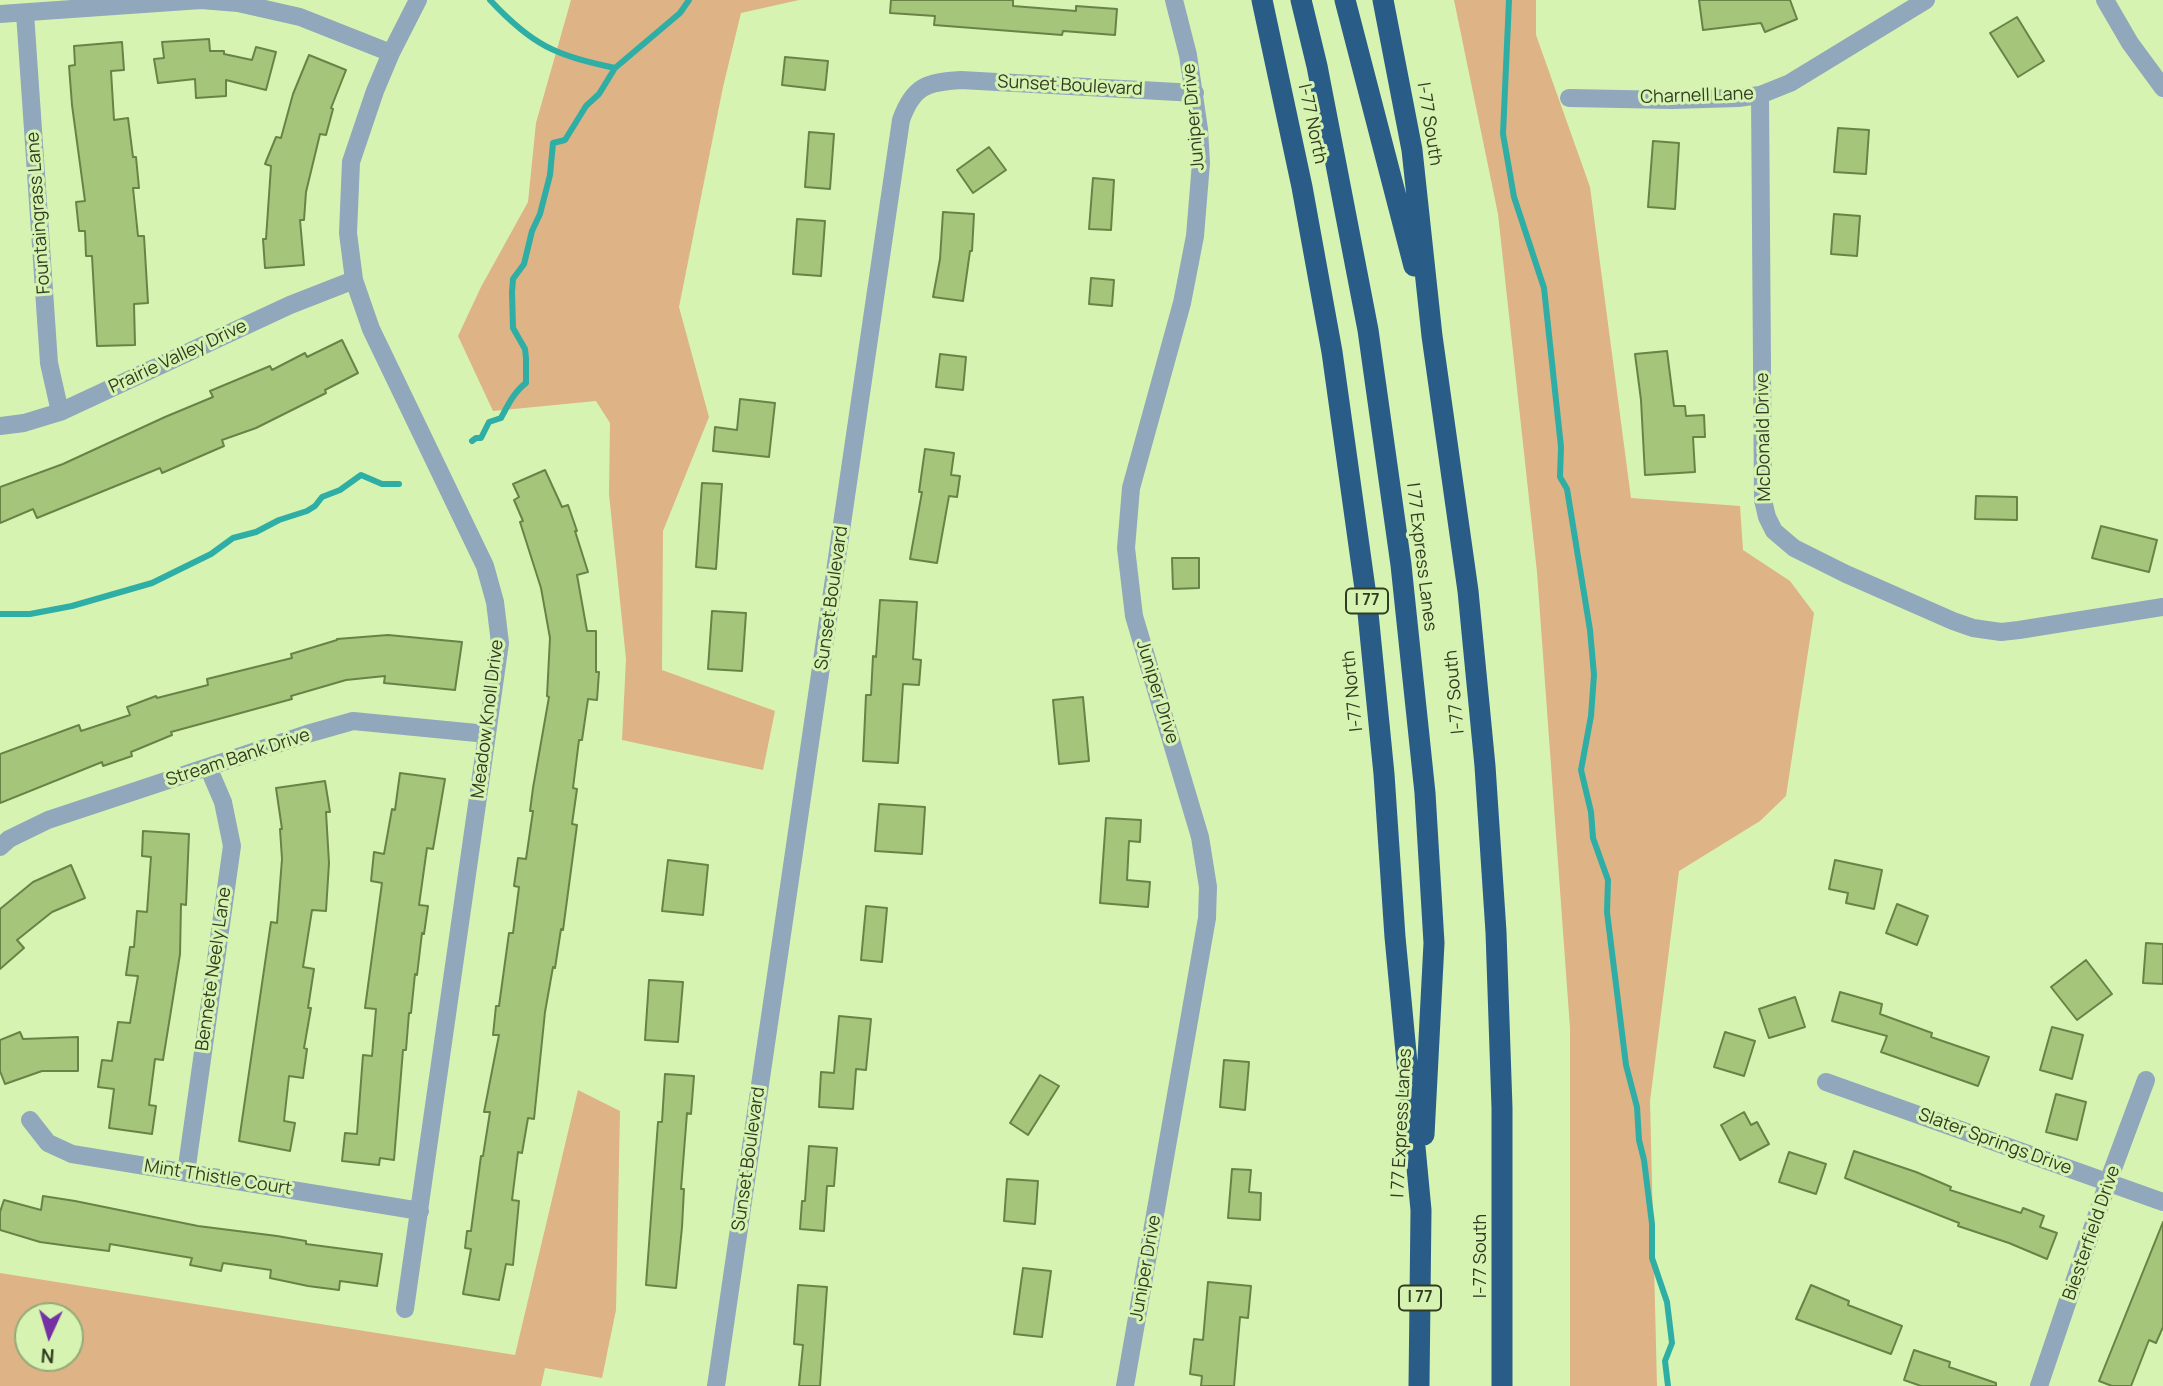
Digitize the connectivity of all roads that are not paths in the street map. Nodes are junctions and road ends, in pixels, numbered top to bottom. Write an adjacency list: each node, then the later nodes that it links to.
1 (418, 0): 11 (street, Meadow Knoll Drive)
2 (1174, 0): 13 (street, Juniper Drive)
3 (1262, 0): 30 (highway, I-77 North / I 77)
4 (1301, 0): 30 (highway, I 77 Express Lanes / I 77)
5 (1345, 0): 17 (highway)
6 (1383, 0): 17 (highway, I-77 South)
7 (1926, 0): 14 (street, Charnell Lane)
8 (2105, 0): 12 (street)
9 (24, 13): 10 (street); 11 (street); 18 (street, Fountaingrass Lane)
10 (0, 14)
11 (391, 53): 16 (street, Meadow Knoll Drive)
12 (2163, 88)
13 (1195, 93): 33 (street, Sunset Boulevard); 34 (street, Juniper Drive)
14 (1760, 95): 15 (street, Charnell Lane); 20 (street, McDonald Drive)
15 (1569, 98)
16 (354, 281): 18 (street, Prairie Valley Drive); 21 (street, Meadow Knoll Drive)
17 (1432, 336): 36 (highway, I-77 South)
18 (60, 412): 19 (street, Prairie Valley Drive)
19 (0, 426)
20 (2163, 607)
21 (487, 734): 22 (street, Stream Bank Drive); 31 (street, Meadow Knoll Drive)
22 (208, 767): 23 (street, Stream Bank Drive); 27 (street, Bennete Neely Lane)
23 (0, 847)
24 (2146, 1080): 28 (street, Biesterfield Drive)
25 (1826, 1082): 28 (street, Slater Springs Drive)
26 (30, 1120): 27 (street, Mint Thistle Court)
27 (186, 1173): 31 (street, Mint Thistle Court)
28 (2108, 1182): 29 (street, Slater Springs Drive); 37 (street, Biesterfield Drive)
29 (2163, 1202)
30 (1421, 1210): 35 (highway, I-77 North / I 77)
31 (419, 1211): 32 (street, Meadow Knoll Drive)
32 (405, 1309)
33 (716, 1386)
34 (1125, 1386)
35 (1419, 1386)
36 (1502, 1386)
37 (2039, 1386)

